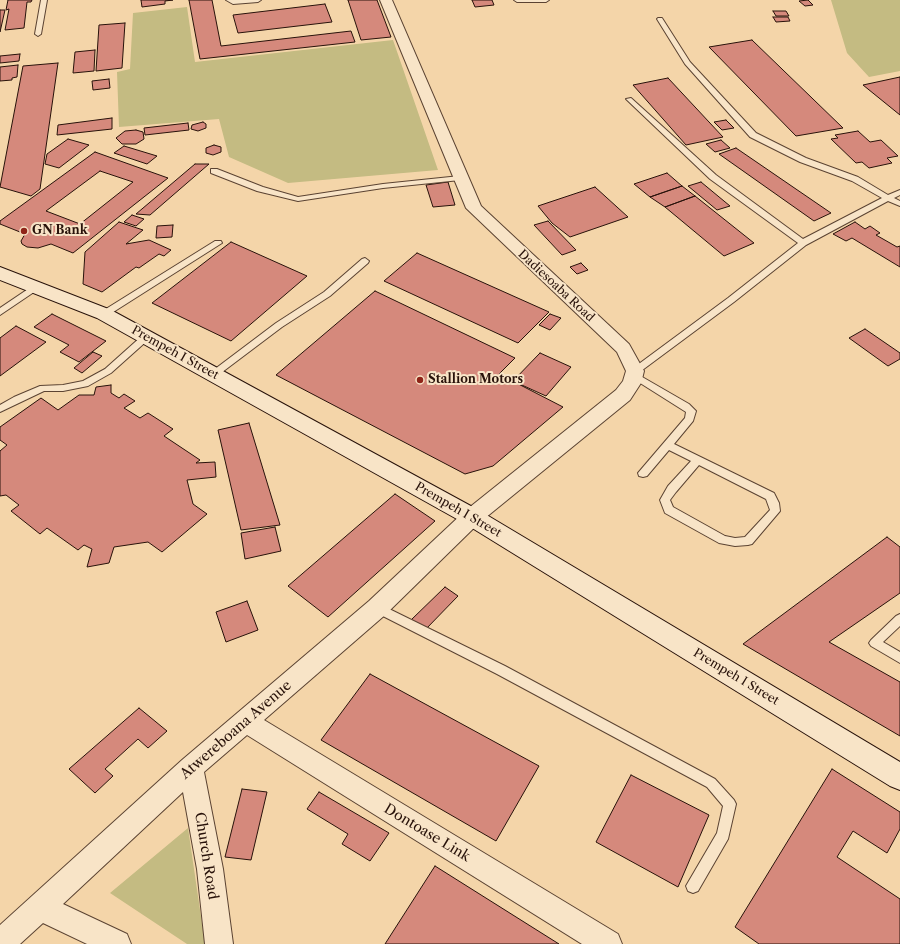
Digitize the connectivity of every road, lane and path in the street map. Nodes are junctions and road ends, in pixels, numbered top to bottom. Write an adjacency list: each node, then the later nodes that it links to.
1 (44, 0): 8 (lane)
2 (229, 0): 3 (lane)
3 (258, 0)
4 (386, 0): 11 (street, Dadiesoaba Road)
5 (517, 0): 6 (lane)
6 (546, 0)
7 (660, 19): 13 (lane)
8 (38, 34)
9 (629, 99): 16 (lane)
10 (214, 171): 11 (lane)
11 (460, 178): 24 (street, Dadiesoaba Road)
12 (900, 192): 13 (lane)
13 (887, 198): 14 (lane); 16 (lane)
14 (900, 204)
15 (218, 243): 21 (lane)
16 (803, 243): 24 (lane)
17 (366, 261): 23 (lane)
18 (1, 275): 19 (main road, Prempeh I Street)
19 (34, 288): 20 (lane); 21 (main road, Prempeh I Street)
20 (0, 312)
21 (104, 314): 22 (main road, Prempeh I Street)
22 (146, 337): 23 (main road, Prempeh I Street); 25 (lane)
23 (214, 374): 29 (main road, Prempeh I Street)
24 (634, 374): 26 (lane); 29 (street)
25 (0, 409)
26 (667, 445): 27 (lane); 28 (lane)
27 (698, 460): 27 (lane)
28 (643, 473)
29 (472, 517): 30 (street, Atwereboana Avenue); 35 (main road, Prempeh I Street)
30 (376, 608): 33 (street, Atwereboana Avenue); 36 (lane)
31 (900, 619): 32 (lane)
32 (900, 658)
33 (246, 722): 34 (street, Atwereboana Avenue); 41 (street, Dontoase Link)
34 (191, 768): 37 (street, Atwereboana Avenue); 40 (street, Church Road)
35 (900, 776)
36 (693, 886)
37 (40, 908): 38 (street, Atwereboana Avenue); 39 (street)
38 (0, 944)
39 (117, 944)
40 (219, 944)
41 (608, 944)

